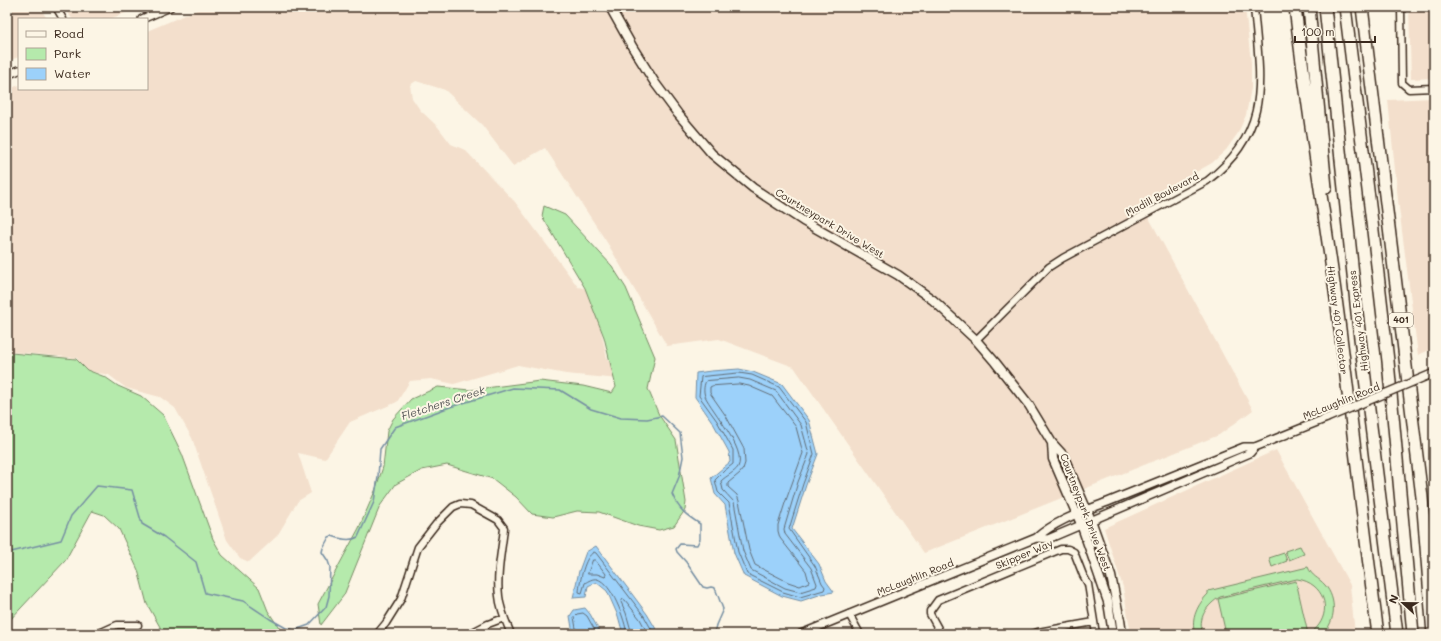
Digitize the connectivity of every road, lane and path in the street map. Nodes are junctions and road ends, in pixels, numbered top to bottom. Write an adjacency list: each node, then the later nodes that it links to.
1 (56, 7): 11 (street)
2 (170, 7): 12 (street)
3 (610, 7): 17 (main road, Courtneypark Drive West)
4 (1254, 7): 17 (street, Madill Boulevard)
5 (1295, 7): 16 (highway, Highway 401 Collector)
6 (1309, 7): 16 (highway)
7 (1325, 7): 44 (highway, Highway 401 Express)
8 (1345, 7): 45 (highway, 401)
9 (1362, 7): 21 (highway, 401)
10 (1401, 7): 15 (street)
11 (62, 18)
12 (144, 18)
13 (18, 70): 14 (street)
14 (7, 75)
15 (1434, 88)
16 (1334, 284): 43 (highway, Highway 401 Collector)
17 (976, 340): 19 (main road, Courtneypark Drive West)
18 (1434, 373): 20 (street, McLaughlin Road, bridge)
19 (1052, 443): 22 (main road, Courtneypark Drive West); 23 (main road, Courtneypark Drive West)
20 (1255, 447): 22 (street, McLaughlin Road); 24 (street, McLaughlin Road)
21 (1422, 497): 27 (highway); 46 (highway, 401)
22 (1087, 511): 23 (street, McLaughlin Road); 24 (main road, Courtneypark Drive West)
23 (1077, 514): 25 (main road, Courtneypark Drive West); 26 (street, McLaughlin Road)
24 (1091, 520): 25 (street, McLaughlin Road); 42 (main road, Courtneypark Drive West)
25 (1081, 524): 26 (street, McLaughlin Road); 41 (main road, Courtneypark Drive West)
26 (1036, 538): 28 (street, McLaughlin Road)
27 (1434, 575)
28 (849, 614): 36 (street, McLaughlin Road); 37 (street)
29 (504, 618): 33 (street); 34 (street); 35 (street)
30 (1094, 622): 38 (street, Skipper Way); 39 (street); 40 (street, Skipper Way)
31 (138, 625): 32 (street)
32 (97, 634)
33 (377, 634)
34 (469, 634)
35 (511, 634)
36 (801, 634)
37 (860, 634)
38 (940, 634)
39 (1033, 634)
40 (1096, 634)
41 (1113, 634)
42 (1122, 634)
43 (1378, 634)
44 (1396, 634)
45 (1413, 634)
46 (1433, 634)

